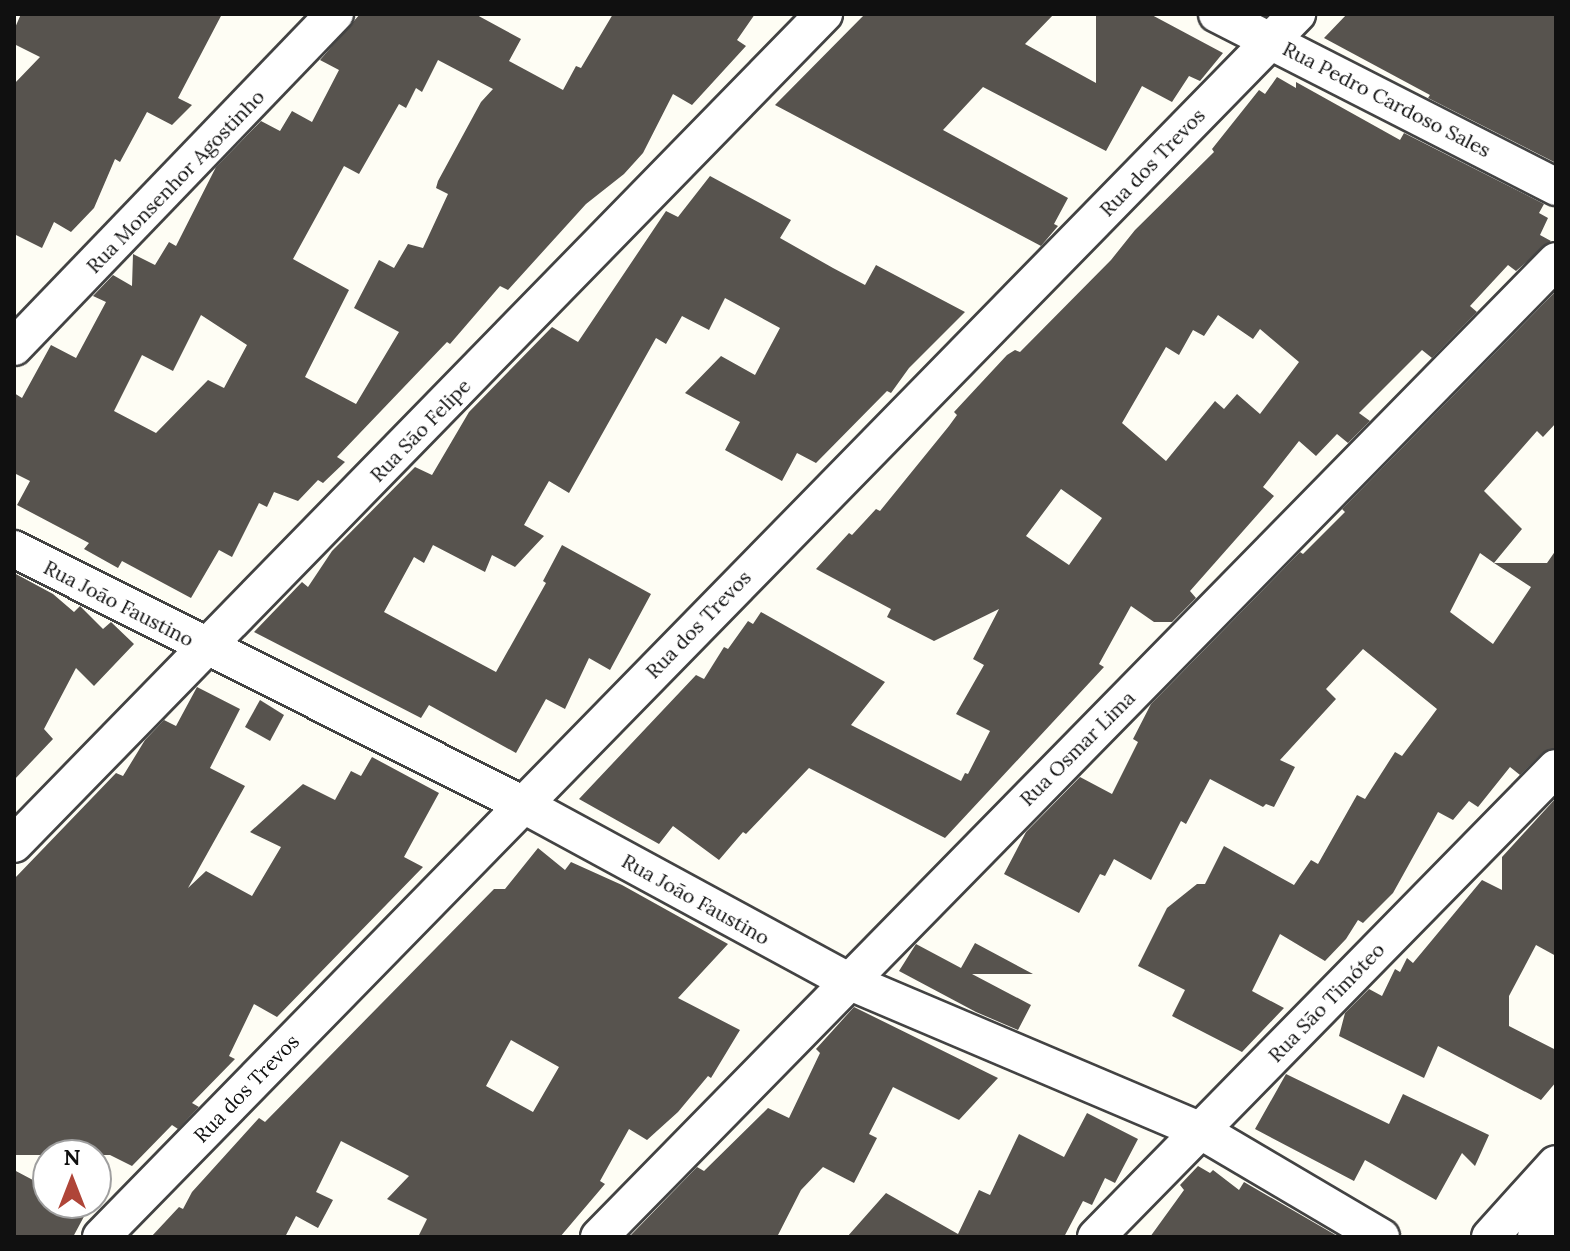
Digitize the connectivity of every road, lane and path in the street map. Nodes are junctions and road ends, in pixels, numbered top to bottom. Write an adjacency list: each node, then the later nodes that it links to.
1 (335, 14): 8 (street, Rua Monsenhor Agostinho)
2 (824, 14): 10 (street, Rua São Felipe)
3 (1217, 14): 5 (street, Rua Pedro Cardoso Sales)
4 (1297, 14): 5 (street, Rua dos Trevos)
5 (1272, 40): 6 (street, Rua Pedro Cardoso Sales); 12 (street, Rua dos Trevos)
6 (1556, 187)
7 (1556, 261): 14 (street, Rua Osmar Lima)
8 (14, 347)
9 (14, 549): 10 (street, Rua João Faustino)
10 (207, 649): 12 (street, Rua João Faustino); 13 (street, Rua São Felipe)
11 (1556, 768): 15 (street, Rua São Timóteo)
12 (522, 804): 14 (street, Rua João Faustino); 18 (street, Rua dos Trevos)
13 (14, 844)
14 (848, 981): 15 (street, Rua João Faustino); 19 (street, Rua Osmar Lima)
15 (1201, 1131): 20 (street, Rua São Timóteo); 21 (street, Rua João Faustino)
16 (1556, 1164): 22 (street)
17 (1556, 1208): 23 (street)
18 (101, 1237)
19 (599, 1237)
20 (1096, 1237)
21 (1381, 1237)
22 (1490, 1237)
23 (1536, 1237)

